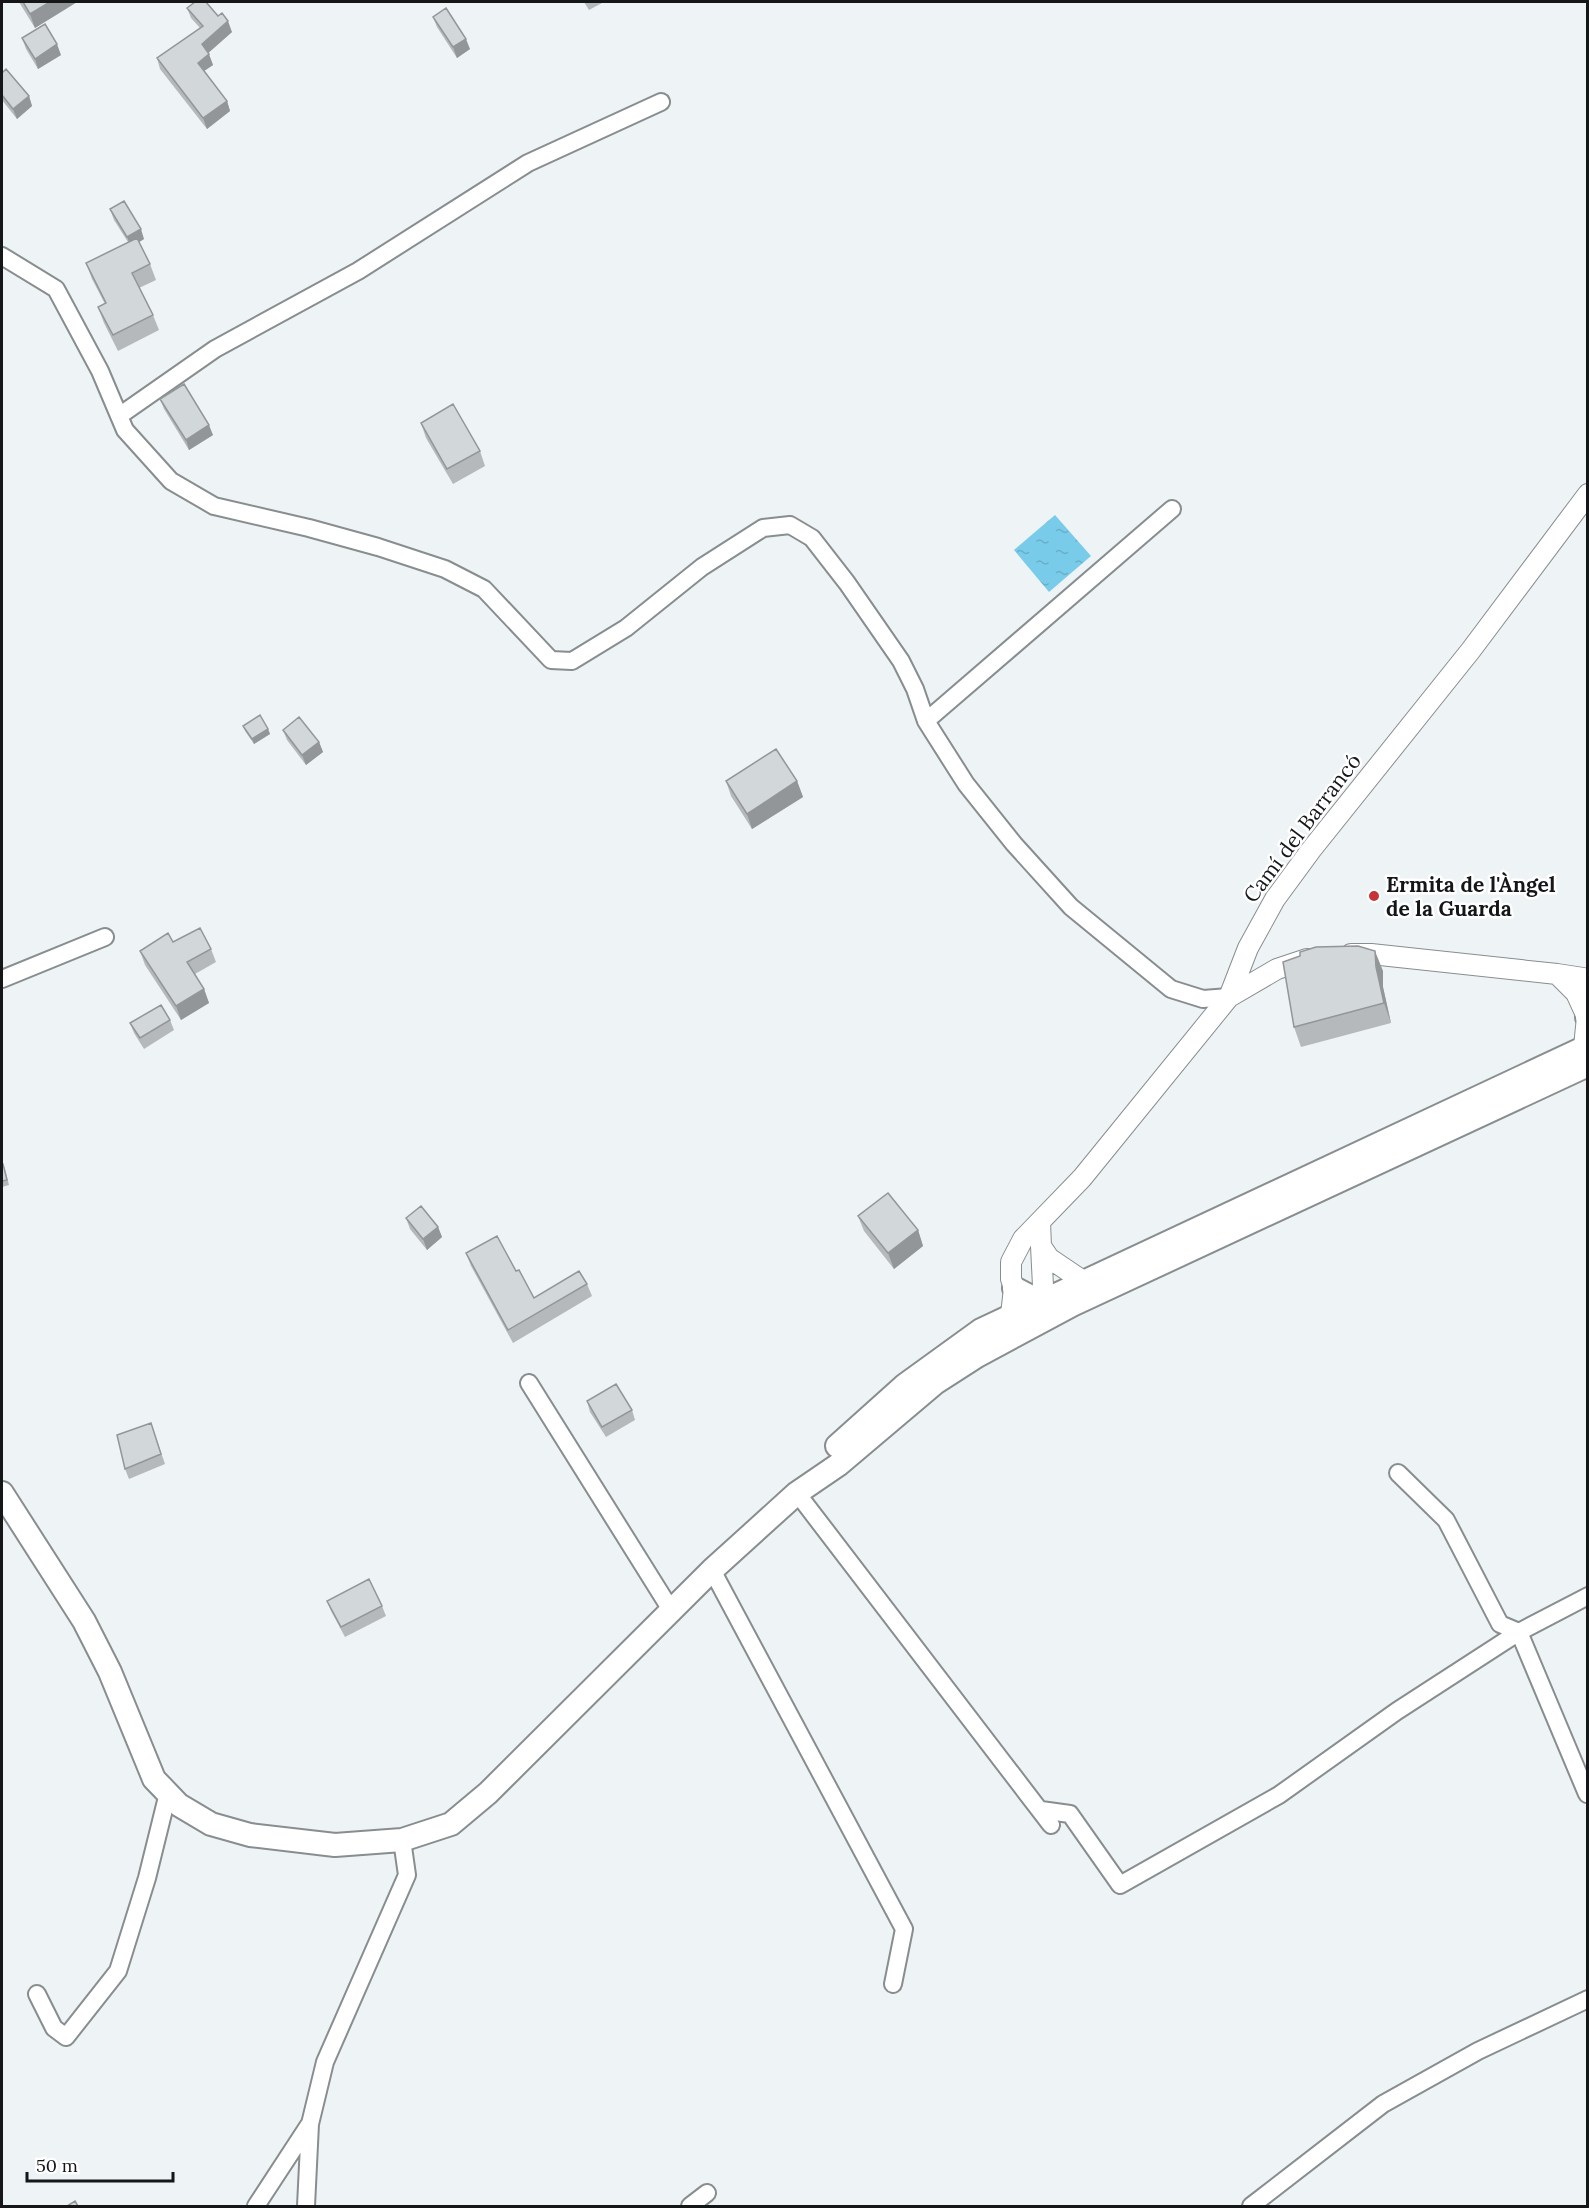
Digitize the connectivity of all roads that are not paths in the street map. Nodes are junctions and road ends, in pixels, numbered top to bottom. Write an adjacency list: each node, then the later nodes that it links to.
1 (661, 102): 3 (street)
2 (2, 256): 3 (street)
3 (119, 416): 6 (street)
4 (1587, 494): 11 (street, Camí del Barrancó)
5 (1172, 508): 6 (street)
6 (926, 722): 11 (street)
7 (105, 937): 9 (street)
8 (1557, 974): 10 (street); 11 (street); 12 (street)
9 (2, 979)
10 (1587, 981)
11 (1229, 997): 14 (street, Camí del Barrancó)
12 (1587, 1017): 13 (street)
13 (1587, 1054): 15 (main road); 17 (main road)
14 (1040, 1222): 16 (street); 18 (street, Camí del Barrancó)
15 (1232, 1230): 19 (main road); 21 (main road)
16 (1041, 1246): 17 (street); 19 (street)
17 (1083, 1281): 19 (main road)
18 (1014, 1288): 19 (main road); 20 (street, Camí del Barrancó)
19 (1041, 1294): 20 (main road); 21 (main road)
20 (1011, 1315): 25 (main road)
21 (963, 1365): 25 (main road)
22 (529, 1383): 28 (street)
23 (1398, 1473): 29 (street)
24 (2, 1493): 30 (main road)
25 (797, 1493): 26 (main road); 32 (street)
26 (712, 1570): 28 (main road); 35 (street)
27 (1587, 1596): 29 (street)
28 (671, 1610): 34 (main road)
29 (1519, 1632): 31 (street); 32 (street)
30 (168, 1793): 34 (main road); 36 (street)
31 (1587, 1794)
32 (1041, 1810): 33 (street)
33 (1051, 1825)
34 (402, 1840): 38 (street)
35 (893, 1984)
36 (37, 1994)
37 (1587, 1999): 43 (street)
38 (310, 2124): 40 (street); 41 (street)
39 (707, 2193): 42 (street)
40 (256, 2206)
41 (306, 2206)
42 (690, 2206)
43 (1251, 2206)

